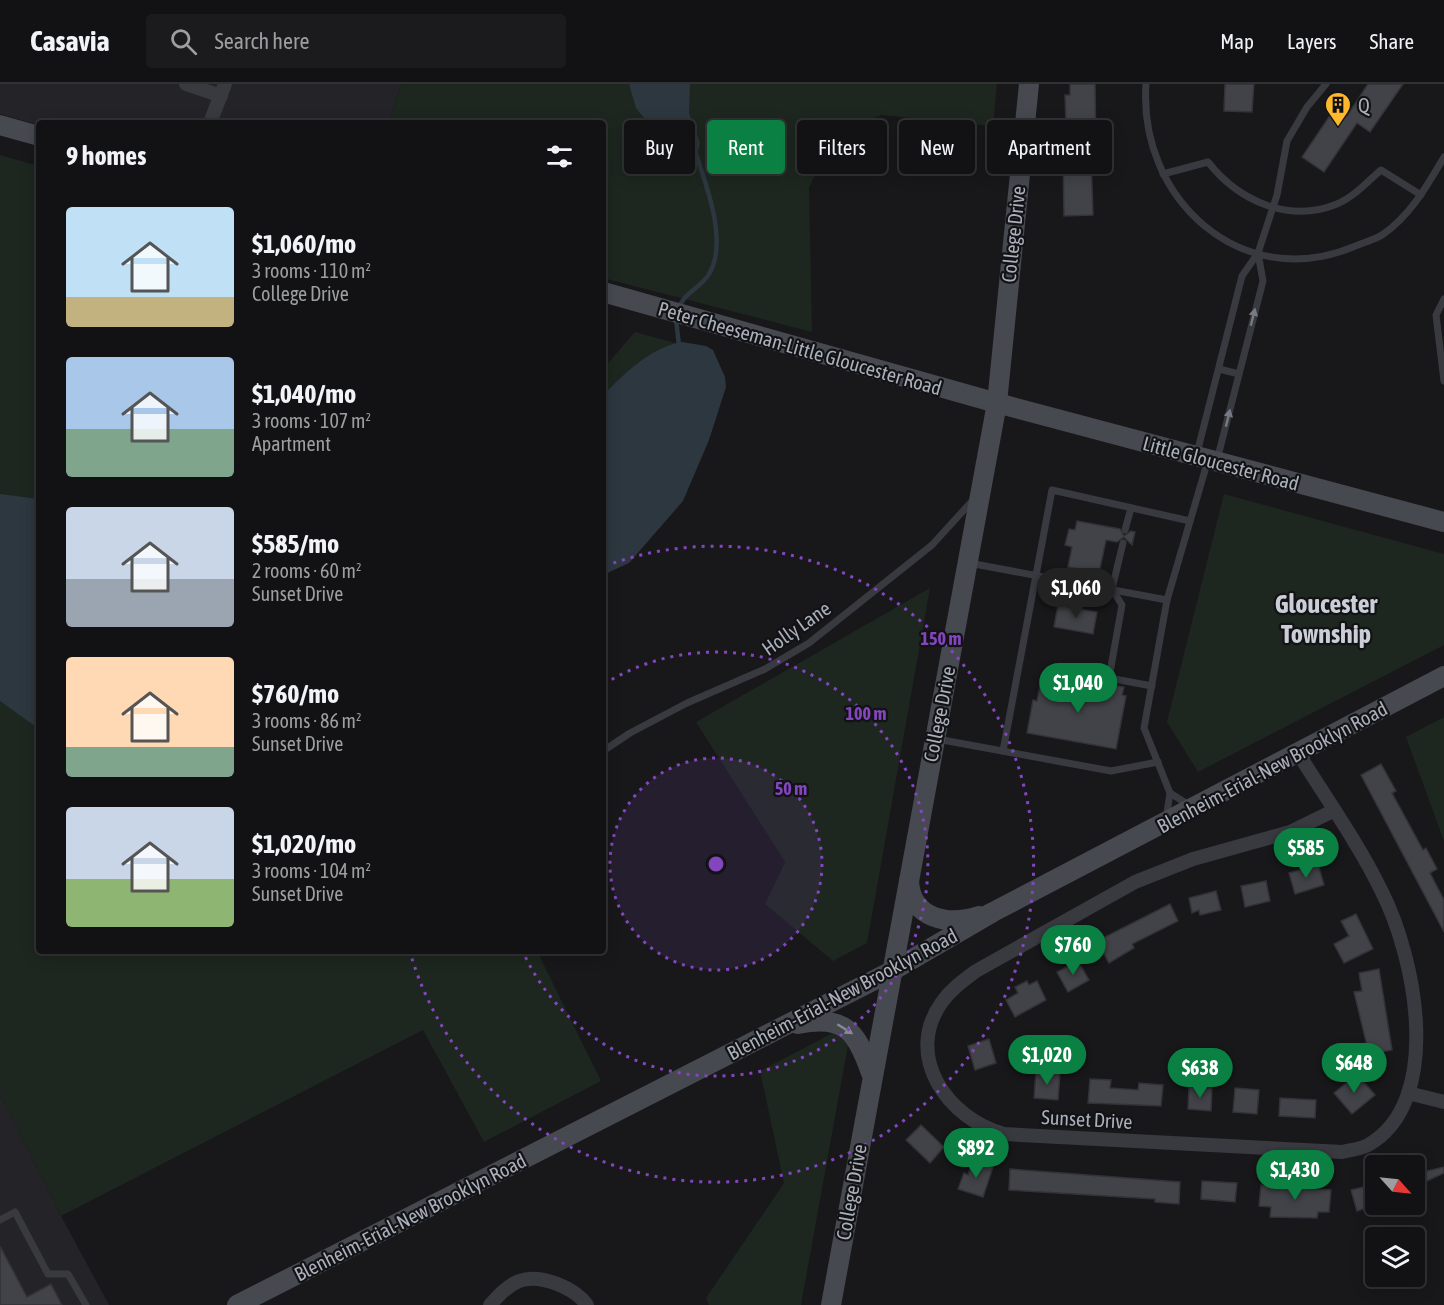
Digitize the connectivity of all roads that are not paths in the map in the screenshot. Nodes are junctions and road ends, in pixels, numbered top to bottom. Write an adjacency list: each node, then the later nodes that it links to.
1 (186, 84): 5 (street)
2 (1029, 84): 19 (main road, College Drive)
3 (1146, 84): 10 (lane)
4 (1326, 84): 12 (lane)
5 (223, 90): 6 (street)
6 (211, 120)
7 (0, 125): 8 (main road)
8 (36, 135)
9 (1444, 157): 11 (lane)
10 (1163, 174): 12 (lane); 13 (lane)
11 (1421, 195): 12 (lane); 13 (lane)
12 (1272, 207): 13 (lane)
13 (1258, 253): 16 (lane); 17 (lane, one-way to 13)
14 (606, 293): 19 (main road, Peter Cheeseman-Little Gloucester Road)
15 (1444, 299): 18 (lane)
16 (1219, 369): 17 (lane); 20 (lane)
17 (1239, 374): 20 (lane, one-way to 17)
18 (1444, 381)
19 (997, 403): 20 (main road, Little Gloucester Road); 21 (main road, College Drive)
20 (1207, 459): 23 (lane); 24 (main road, Little Gloucester Road)
21 (981, 492): 27 (main road, College Drive); 34 (lane, Holly Lane)
22 (1131, 508): 23 (lane); 25 (lane); 28 (lane)
23 (1190, 521): 30 (lane)
24 (1444, 522)
25 (1125, 530)
26 (1123, 543): 29 (lane)
27 (967, 562): 28 (lane); 33 (main road, College Drive)
28 (1036, 575): 29 (lane); 35 (lane)
29 (1112, 589): 30 (lane); 32 (lane)
30 (1167, 600): 32 (lane)
31 (1444, 676): 36 (main road, Blenheim-Erial-New Brooklyn Road)
32 (1152, 686): 37 (lane)
33 (934, 739): 35 (lane); 42 (main road, College Drive)
34 (606, 749)
35 (1003, 752): 37 (lane)
36 (1298, 753): 39 (main road, Blenheim-Erial-New Brooklyn Road); 40 (street, Sunset Drive)
37 (1158, 762): 38 (lane)
38 (1170, 793): 39 (lane); 41 (lane)
39 (1194, 808): 41 (main road, Blenheim-Erial-New Brooklyn Road)
40 (1333, 811): 47 (street, Sunset Drive); 47 (street, Sunset Drive)
41 (1166, 822): 43 (main road, Blenheim-Erial-New Brooklyn Road)
42 (908, 876): 43 (main road); 44 (main road, College Drive)
43 (993, 912): 44 (main road, Blenheim-Erial-New Brooklyn Road)
44 (890, 972): 45 (main road, Blenheim-Erial-New Brooklyn Road); 46 (main road, College Drive)
45 (770, 1033): 46 (main road, one-way to 46); 51 (main road, Blenheim-Erial-New Brooklyn Road)
46 (871, 1074): 54 (main road, College Drive)
47 (1416, 1095): 48 (street)
48 (1444, 1102)
49 (0, 1220): 50 (lane)
50 (86, 1305)
51 (237, 1305)
52 (490, 1305): 53 (street)
53 (587, 1305)
54 (831, 1305)

